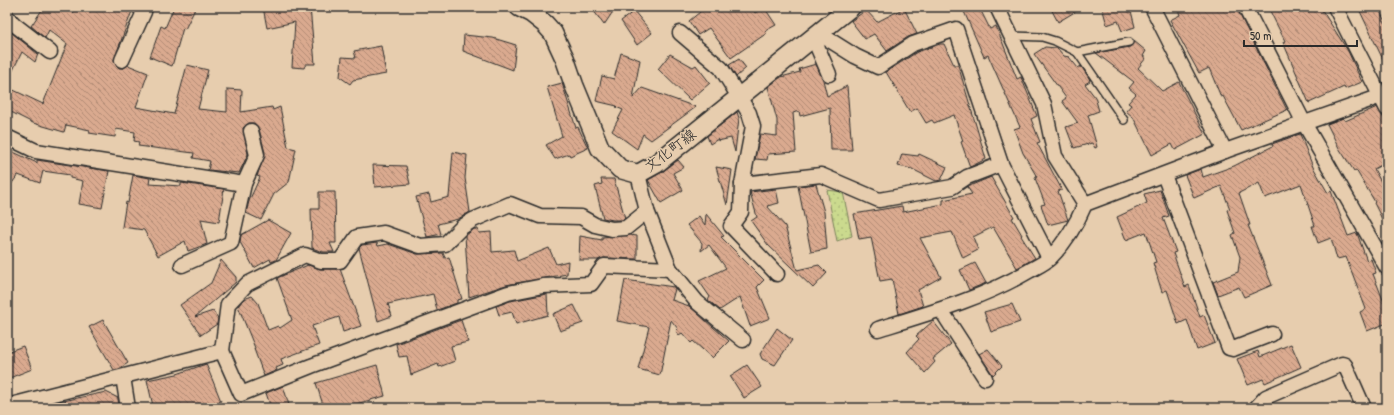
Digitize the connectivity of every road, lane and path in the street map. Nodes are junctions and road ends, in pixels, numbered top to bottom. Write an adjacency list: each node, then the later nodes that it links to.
1 (139, 7): 15 (street)
2 (519, 7): 26 (street, 文化町線)
3 (852, 7): 10 (street, 文化町線)
4 (998, 7): 11 (street)
5 (1152, 7): 24 (street)
6 (1245, 7): 21 (street)
7 (1334, 7): 17 (street)
8 (7, 17): 13 (street)
9 (680, 33): 18 (street)
10 (817, 36): 16 (street); 18 (street, 文化町線); 25 (street)
11 (1012, 36): 14 (lane); 30 (street)
12 (1129, 42): 14 (lane)
13 (50, 52)
14 (1077, 52): 20 (lane)
15 (122, 60)
16 (829, 74)
17 (1384, 95): 19 (street); 21 (street)
18 (739, 96): 26 (street, 文化町線); 29 (street)
19 (1387, 108)
20 (1124, 120)
21 (1304, 123): 24 (street); 34 (street)
22 (251, 131): 28 (street)
23 (7, 137): 28 (street)
24 (1225, 151): 27 (street)
25 (1001, 164): 29 (street); 32 (street)
26 (638, 174): 31 (street)
27 (1164, 174): 30 (street); 39 (street)
28 (244, 184): 33 (street)
29 (742, 184): 36 (street)
30 (1086, 204): 32 (street)
31 (647, 212): 35 (street); 41 (street)
32 (1049, 258): 37 (street)
33 (182, 265)
34 (1387, 268)
35 (670, 269): 40 (street); 41 (street)
36 (777, 274)
37 (941, 310): 38 (street); 43 (street)
38 (878, 329)
39 (1272, 334)
40 (743, 340)
41 (222, 351): 42 (street)
42 (123, 378): 44 (street); 45 (street)
43 (985, 378)
44 (7, 406)
45 (128, 408)
46 (1256, 408): 47 (street)
47 (1364, 408)

